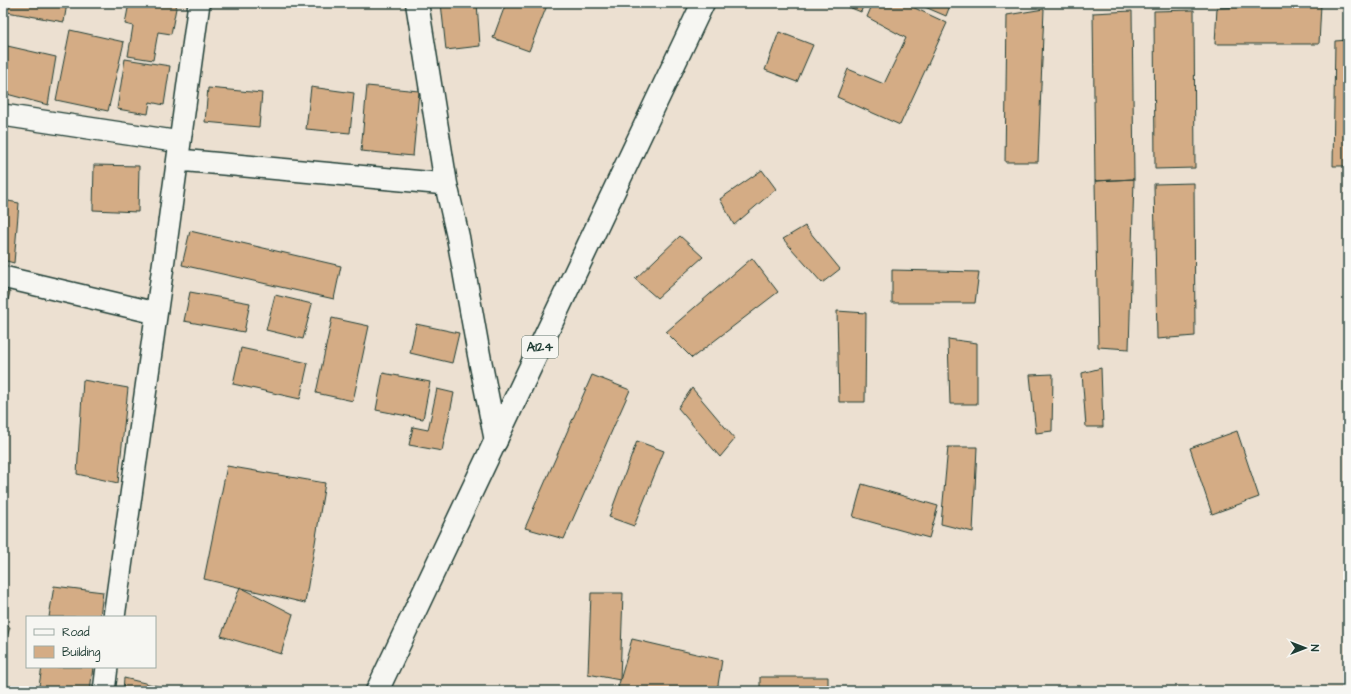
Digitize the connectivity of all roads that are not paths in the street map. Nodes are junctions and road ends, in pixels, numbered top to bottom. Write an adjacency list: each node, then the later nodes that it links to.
1 (199, 3): 5 (street)
2 (417, 3): 6 (main road)
3 (704, 3): 9 (main road, A124)
4 (3, 115): 5 (street)
5 (180, 151): 6 (street); 8 (street)
6 (446, 184): 9 (main road)
7 (3, 277): 8 (street)
8 (156, 313): 10 (street)
9 (496, 441): 13 (main road, A124)
10 (114, 616)
11 (107, 668): 12 (street)
12 (104, 691)
13 (377, 691)

